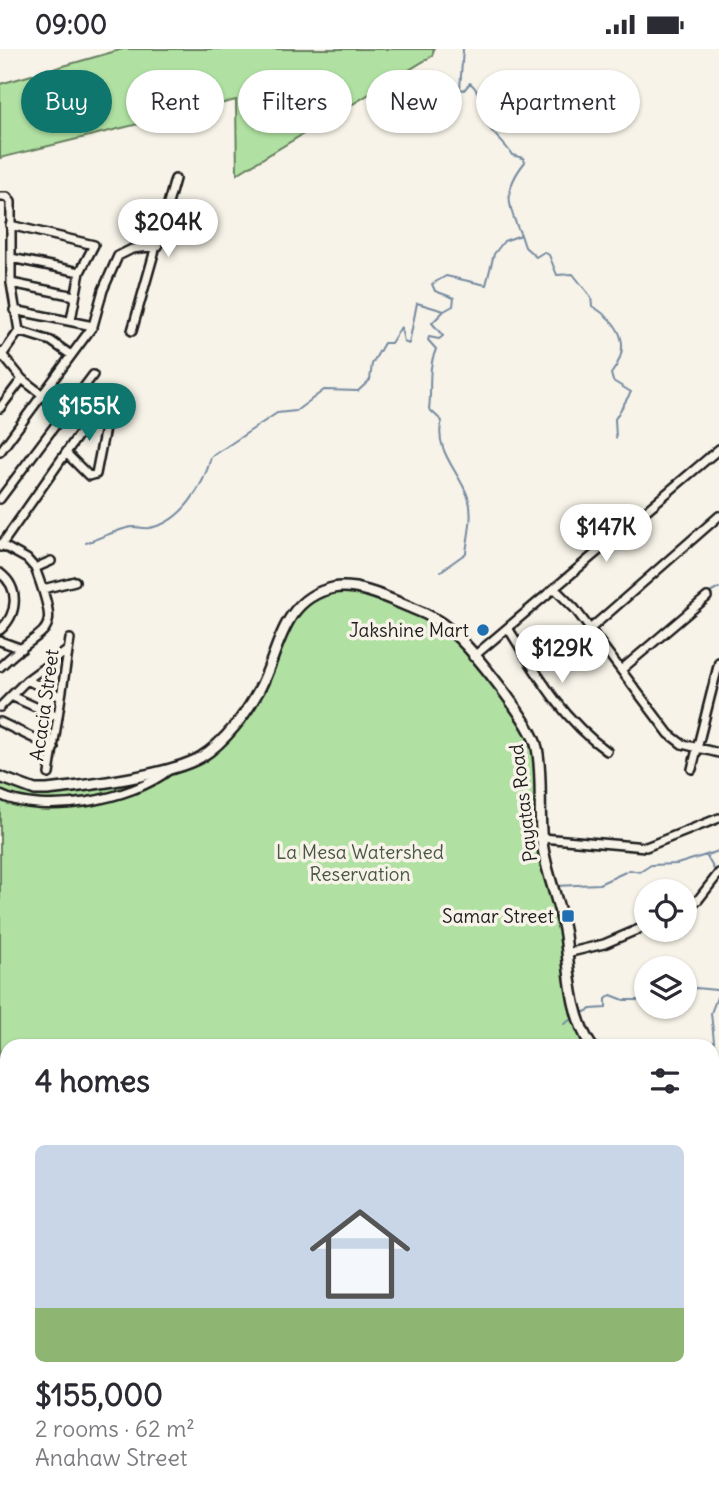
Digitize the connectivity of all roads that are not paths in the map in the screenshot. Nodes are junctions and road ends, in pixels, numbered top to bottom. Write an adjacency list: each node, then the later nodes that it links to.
1 (175, 179): 4 (street)
2 (0, 197): 3 (street)
3 (10, 225): 5 (street); 6 (street)
4 (158, 246): 11 (street); 13 (street)
5 (10, 258): 6 (street); 7 (street)
6 (80, 272): 8 (street)
7 (11, 283): 8 (street); 9 (street)
8 (75, 296): 10 (street)
9 (14, 310): 10 (street); 12 (street)
10 (71, 320): 11 (street)
11 (93, 326): 15 (street)
12 (19, 331): 14 (street); 15 (street)
13 (132, 331)
14 (0, 355): 17 (street)
15 (71, 355): 18 (street)
16 (93, 375): 21 (street)
17 (22, 379): 18 (street); 20 (street)
18 (43, 395): 21 (street); 25 (street)
19 (111, 397): 22 (street)
20 (0, 408)
21 (65, 411): 23 (street); 27 (street)
22 (105, 417): 23 (street); 26 (street)
23 (85, 427): 26 (street)
24 (719, 449): 35 (street)
25 (0, 452)
26 (66, 453): 29 (street)
27 (0, 499)
28 (719, 516): 38 (street)
29 (0, 545): 31 (street)
30 (51, 561): 31 (street)
31 (35, 568): 34 (street)
32 (0, 573): 39 (street)
33 (75, 581): 34 (street)
34 (43, 589): 42 (street)
35 (555, 589): 37 (street); 38 (street)
36 (707, 597): 47 (street)
37 (508, 628): 44 (street); 56 (street)
38 (590, 629): 47 (street)
39 (0, 630)
40 (70, 639): 43 (street, Acacia Street)
41 (0, 641): 42 (street)
42 (22, 649): 46 (street)
43 (68, 650): 48 (street); 50 (street, Acacia Street)
44 (473, 657): 58 (main road, Payatas Road); 64 (main road, Payatas Road)
45 (719, 662): 55 (street)
46 (0, 667)
47 (621, 670): 55 (street)
48 (27, 680): 49 (street); 50 (street)
49 (11, 696): 51 (street); 52 (street)
50 (61, 697): 52 (street, Acacia Street)
51 (0, 707)
52 (58, 717): 54 (street, Acacia Street)
53 (0, 722): 54 (street)
54 (54, 748): 60 (street, Acacia Street)
55 (696, 748): 57 (street); 59 (street)
56 (607, 751)
57 (719, 753)
58 (172, 768): 61 (main road, Payatas Road); 62 (street)
59 (692, 769)
60 (49, 774)
61 (0, 777)
62 (0, 795)
63 (719, 818): 64 (street)
64 (542, 838): 68 (main road, Payatas Road)
65 (719, 873): 66 (street)
66 (697, 900)
67 (634, 931): 68 (street)
68 (567, 953): 69 (main road, Payatas Road)
69 (587, 1039)

